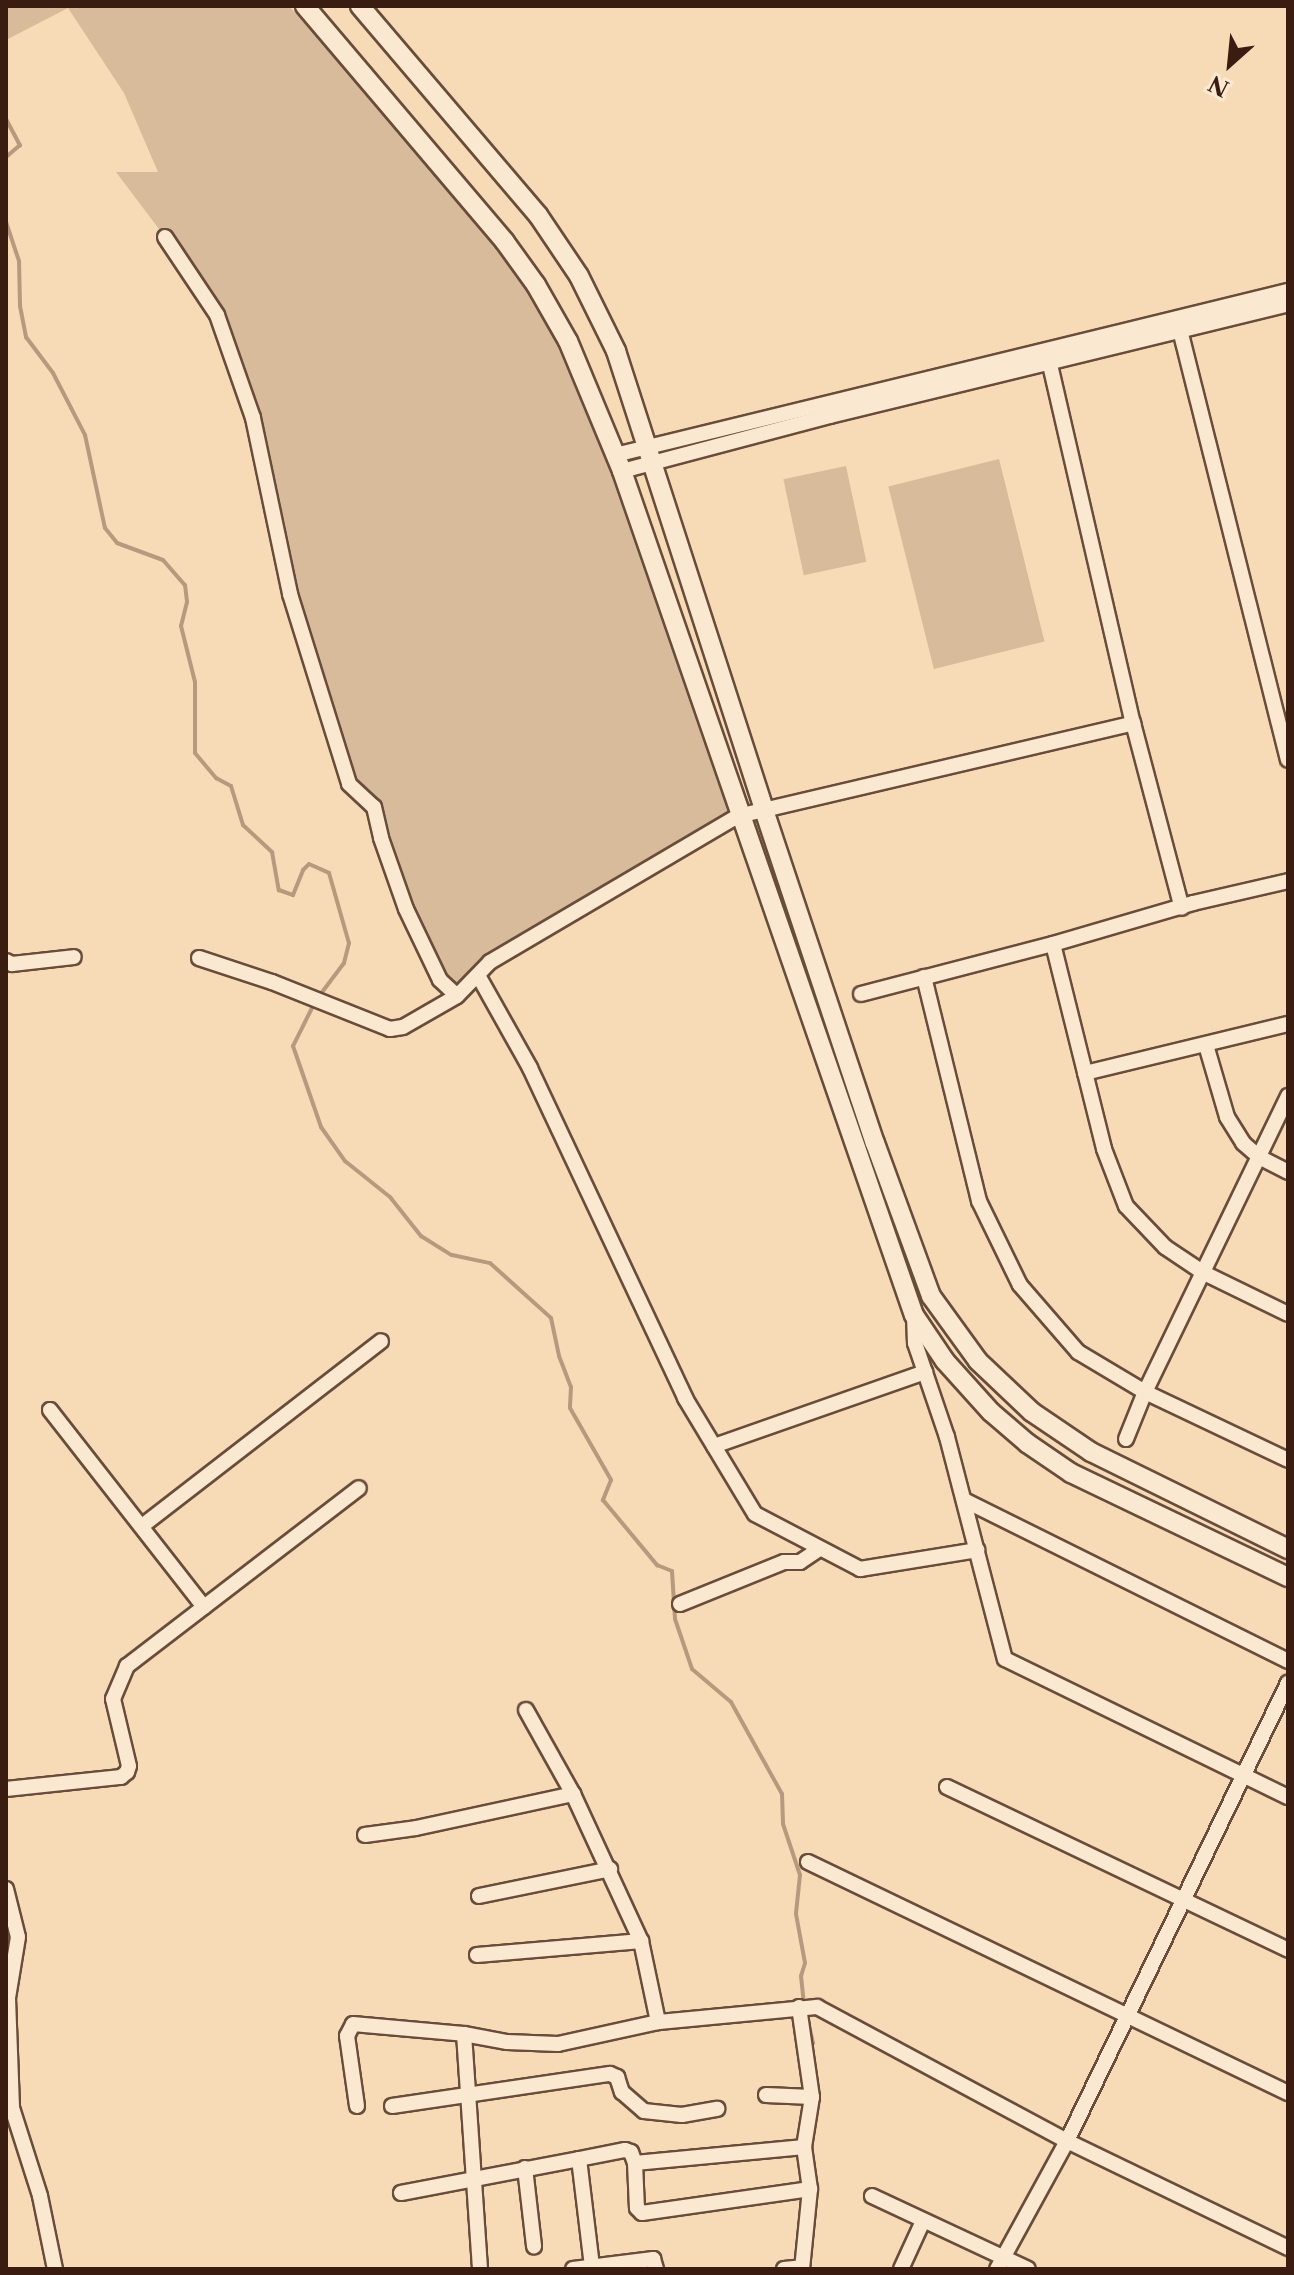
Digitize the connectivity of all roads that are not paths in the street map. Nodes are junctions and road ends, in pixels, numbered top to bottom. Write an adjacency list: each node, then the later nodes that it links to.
1 (305, 6): 9 (street)
2 (360, 6): 8 (street)
3 (165, 237): 23 (street)
4 (1288, 291): 7 (street)
5 (1288, 304): 6 (street)
6 (1180, 330): 7 (street); 11 (street)
7 (1048, 356): 8 (street); 10 (street)
8 (650, 454): 9 (street); 12 (street)
9 (618, 463): 13 (street)
10 (1133, 723): 12 (street); 15 (street)
11 (1288, 760)
12 (763, 807): 13 (street); 43 (street)
13 (738, 816): 20 (street); 32 (street)
14 (1288, 881): 15 (street)
15 (1182, 908): 16 (street)
16 (1053, 944): 21 (street); 26 (street)
17 (74, 957): 19 (street)
18 (199, 958): 23 (street)
19 (6, 961)
20 (479, 977): 23 (street); 38 (street)
21 (924, 977): 22 (street); 35 (street)
22 (861, 994)
23 (457, 996)
24 (1288, 1024): 25 (street)
25 (1206, 1045): 26 (street); 28 (street)
26 (1085, 1073): 30 (street)
27 (1288, 1096): 28 (street)
28 (1259, 1157): 29 (street); 30 (street)
29 (1288, 1172)
30 (1204, 1273): 31 (street); 35 (street)
31 (1288, 1314)
32 (914, 1315): 34 (street); 46 (street)
33 (381, 1341): 42 (street)
34 (925, 1372): 38 (street); 41 (street)
35 (1145, 1392): 37 (street); 39 (street)
36 (50, 1410): 42 (street)
37 (1126, 1439)
38 (714, 1446): 44 (street)
39 (1288, 1460)
40 (359, 1488): 48 (street)
41 (964, 1500): 45 (street); 49 (street)
42 (142, 1526): 48 (street)
43 (1288, 1549)
44 (818, 1550): 45 (street); 47 (street)
45 (977, 1550): 52 (street)
46 (1288, 1577)
47 (680, 1604)
48 (204, 1607): 54 (street)
49 (1288, 1661)
50 (1288, 1683): 52 (street)
51 (526, 1710): 55 (street)
52 (1244, 1775): 56 (street); 62 (street)
53 (947, 1787): 62 (street)
54 (6, 1789)
55 (573, 1794): 57 (street); 59 (street)
56 (1288, 1797)
57 (365, 1835)
58 (808, 1862): 68 (street)
59 (610, 1869): 61 (street); 63 (street)
60 (6, 1889): 66 (street)
61 (479, 1896)
62 (1183, 1901): 64 (street); 68 (street)
63 (641, 1941): 65 (street); 69 (street)
64 (1288, 1950)
65 (477, 1955)
66 (7, 1998): 78 (street)
67 (799, 2007): 69 (street); 74 (street); 79 (street)
68 (1127, 2016): 71 (street); 79 (street)
69 (658, 2022): 70 (street)
70 (464, 2034): 72 (street); 75 (street)
71 (1288, 2093)
72 (468, 2095): 76 (street); 77 (street); 84 (street)
73 (766, 2095): 74 (street)
74 (812, 2097): 80 (street)
75 (357, 2106)
76 (392, 2106)
77 (717, 2109)
78 (13, 2134): 94 (street)
79 (1067, 2141): 90 (street); 91 (street)
80 (804, 2147): 82 (street); 85 (street)
81 (579, 2159): 82 (street); 83 (street); 92 (street)
82 (635, 2163): 85 (street)
83 (525, 2168): 84 (street); 89 (street)
84 (475, 2177): 86 (street); 95 (street)
85 (810, 2189): 93 (street)
86 (401, 2193)
87 (872, 2196): 88 (street)
88 (923, 2221): 91 (street); 99 (street)
89 (534, 2246)
90 (1288, 2248)
91 (1000, 2263): 100 (street)
92 (592, 2267): 96 (street); 97 (street)
93 (802, 2268): 98 (street)
94 (55, 2269)
95 (480, 2269)
96 (573, 2269)
97 (656, 2269)
98 (784, 2269)
99 (901, 2269)
100 (1028, 2269)

